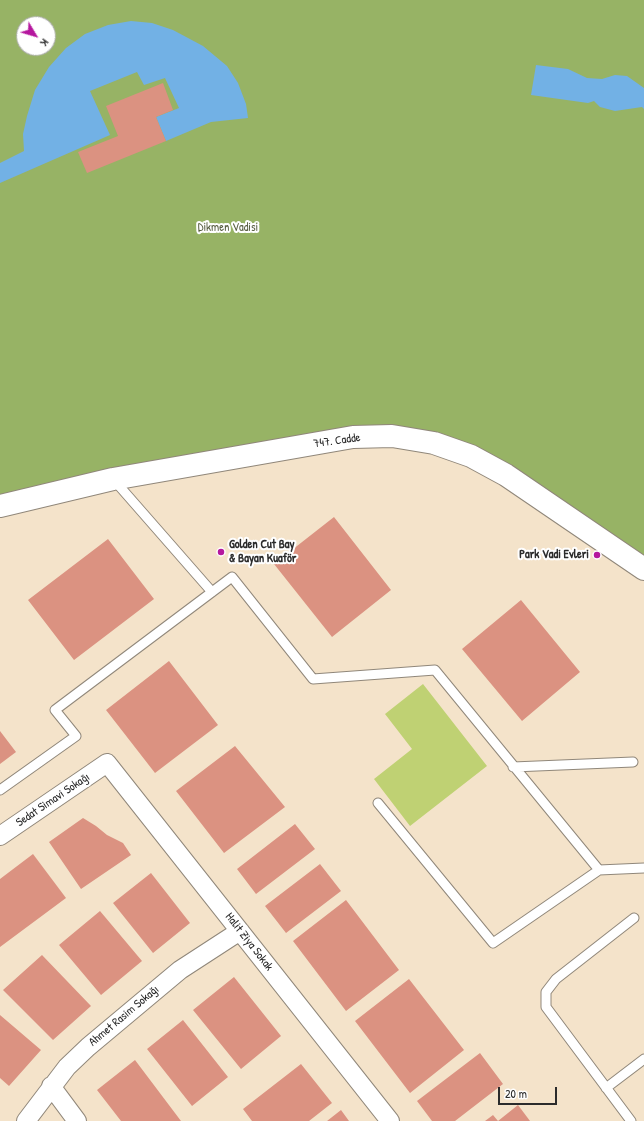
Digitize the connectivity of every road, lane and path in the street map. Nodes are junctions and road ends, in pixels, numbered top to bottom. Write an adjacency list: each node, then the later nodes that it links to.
1 (113, 479): 2 (street, 747. Cadde); 3 (street, 747. Cadde); 4 (lane)
2 (0, 506)
3 (644, 569)
4 (212, 592): 7 (lane); 8 (lane)
5 (633, 762): 7 (lane)
6 (107, 763): 10 (street, Sedat Simavi Sokağı); 14 (street, Halit Ziya Sokak)
7 (513, 767): 12 (lane)
8 (0, 790)
9 (378, 803): 12 (lane)
10 (0, 836)
11 (644, 868): 12 (lane)
12 (599, 870)
13 (634, 918): 17 (lane)
14 (240, 931): 16 (street, Ahmet Rasim Sokağı); 20 (street, Halit Ziya Sokak)
15 (644, 1059): 17 (lane)
16 (51, 1086): 18 (street, Ahmet Rasim Sokağı); 19 (street)
17 (606, 1088): 21 (lane)
18 (26, 1121)
19 (77, 1121)
20 (390, 1121)
21 (630, 1121)

